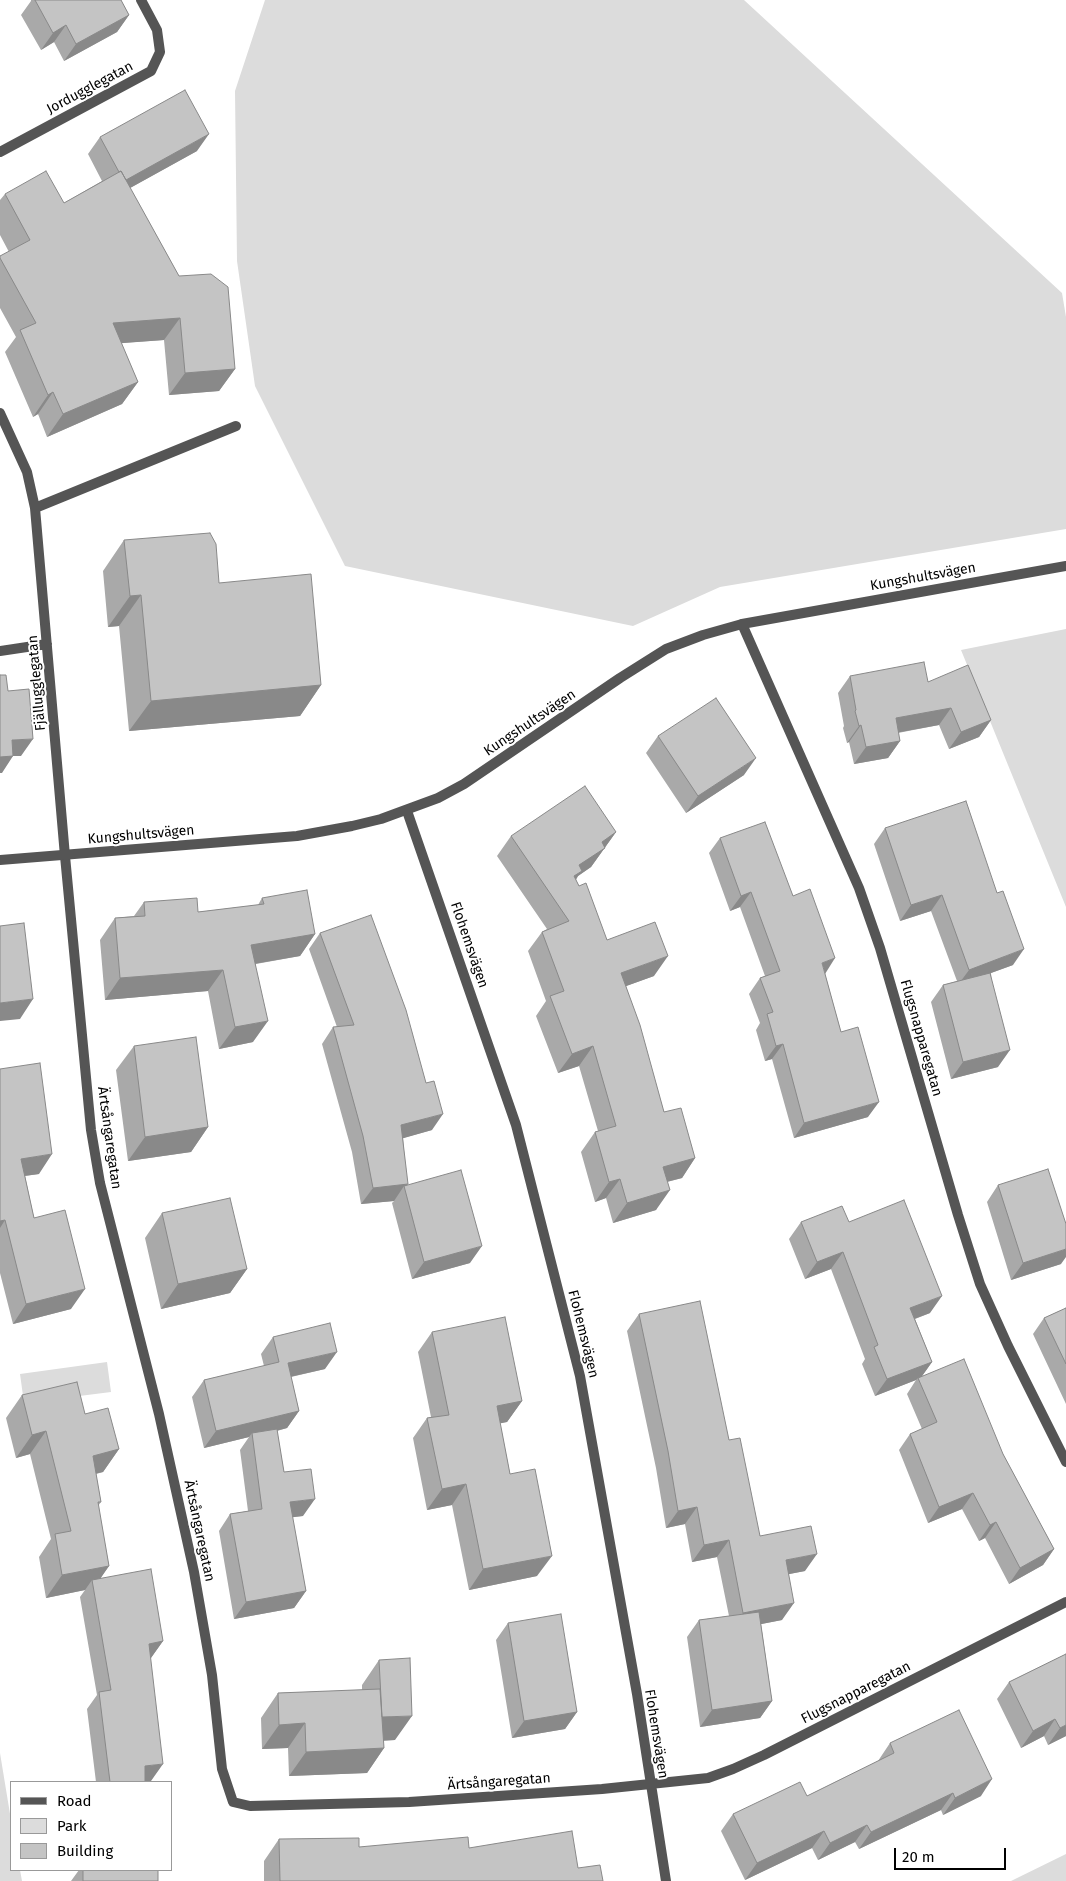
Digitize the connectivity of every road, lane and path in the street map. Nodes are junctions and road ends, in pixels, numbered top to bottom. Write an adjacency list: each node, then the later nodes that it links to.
1 (141, 0): 2 (street, Jordugglegatan)
2 (0, 152)
3 (0, 413): 5 (street, Fjällugglegatan)
4 (236, 426): 5 (street)
5 (36, 508): 8 (street, Fjällugglegatan)
6 (1066, 566): 7 (street, Kungshultsvägen)
7 (742, 624): 10 (street, Kungshultsvägen); 13 (street, Flugsnapparegatan)
8 (47, 644): 9 (street); 11 (street, Fjällugglegatan)
9 (0, 651)
10 (407, 811): 11 (street, Kungshultsvägen); 15 (street, Flohemsvägen)
11 (65, 856): 12 (street, Kungshultsvägen); 15 (street, Ärtsångaregatan)
12 (0, 860)
13 (1066, 1462)
14 (1066, 1602): 15 (street, Flugsnapparegatan)
15 (650, 1783): 16 (street, Flohemsvägen)
16 (666, 1881)

